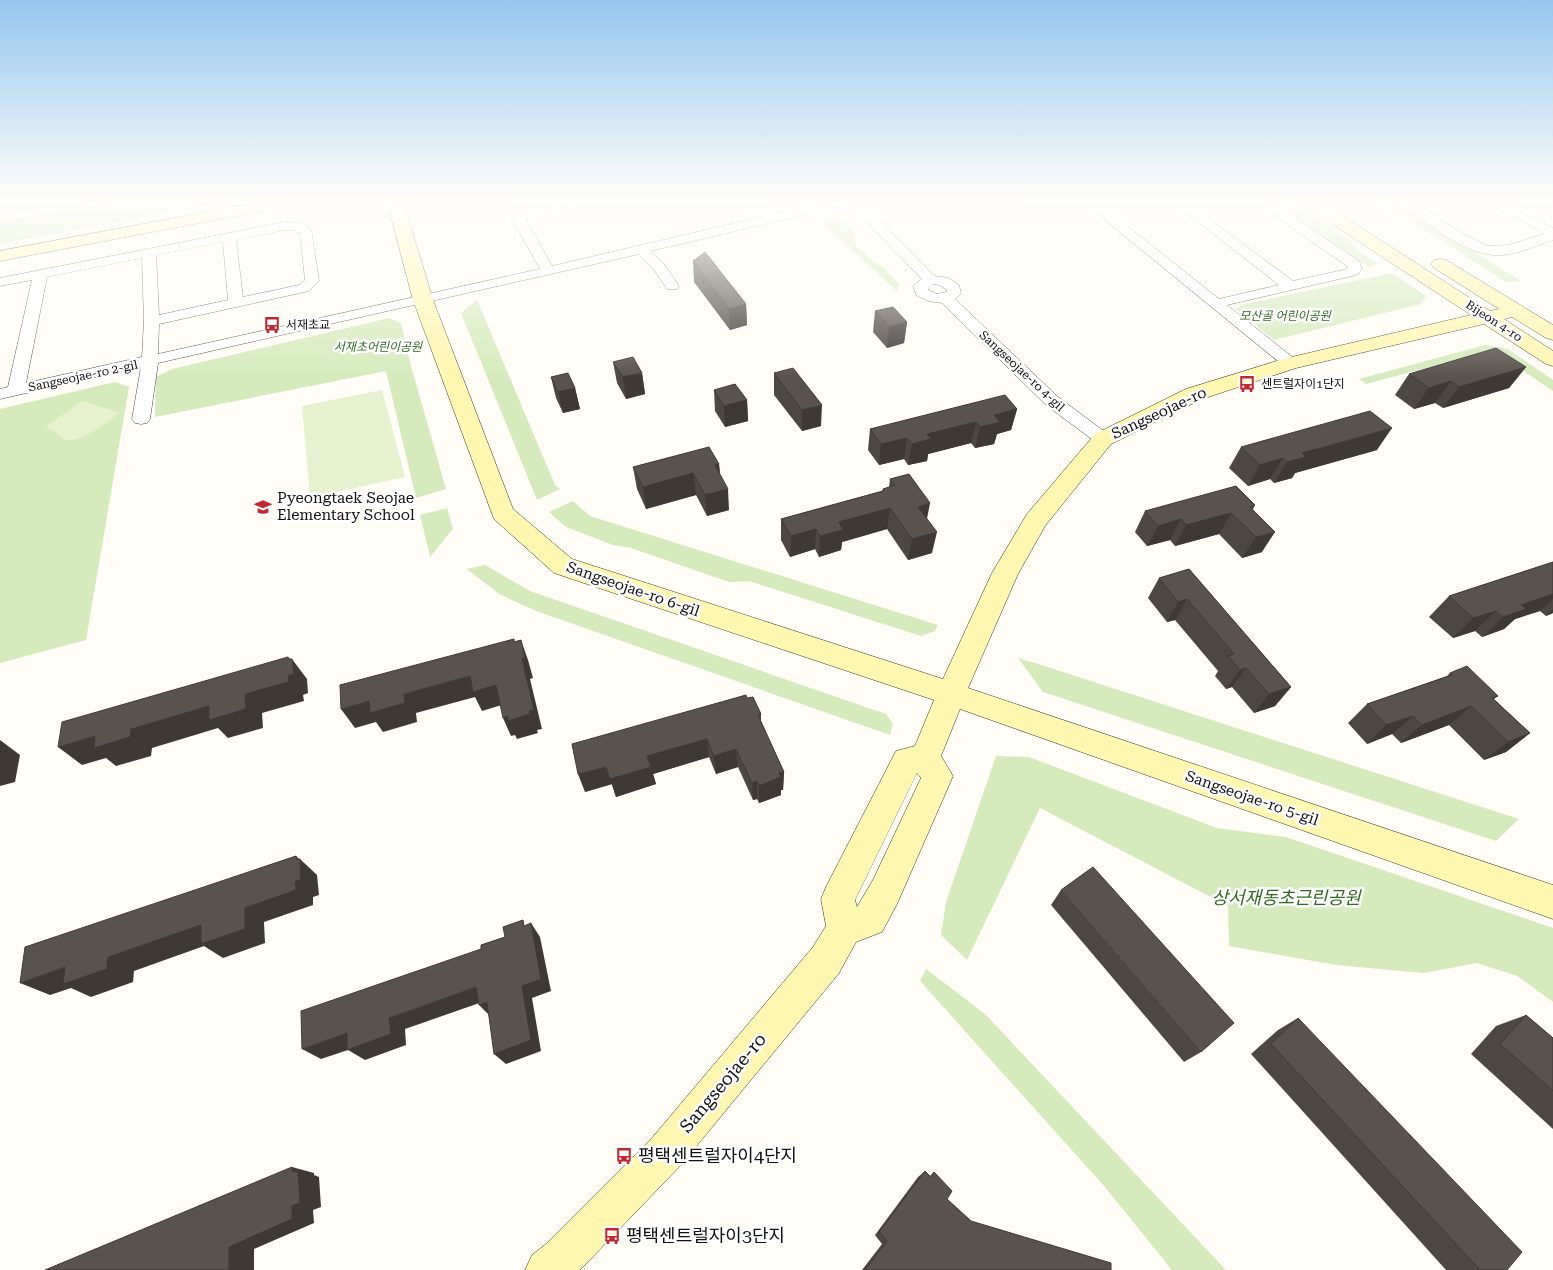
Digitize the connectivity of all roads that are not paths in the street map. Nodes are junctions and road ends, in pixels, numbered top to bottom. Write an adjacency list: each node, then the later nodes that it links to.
1 (113, 260): 16 (street)
2 (149, 260): 25 (street, Sangseojae-ro 2-gil)
3 (231, 260): 21 (street)
4 (310, 260): 21 (street)
5 (412, 260): 20 (street, Sangseojae-ro 6-gil)
6 (542, 260): 15 (street)
7 (594, 260): 15 (street, Sangseojae-ro 2-gil)
8 (653, 260): 18 (street)
9 (911, 260): 33 (street, Sangseojae-ro 4-gil)
10 (1162, 260): 22 (street)
11 (1256, 260): 19 (street)
12 (1349, 260): 19 (street)
13 (1399, 260): 24 (street, Bijeon 4-ro)
14 (1434, 260): 23 (street, Bijeon 4-ro)
15 (548, 271): 20 (street, Sangseojae-ro 2-gil)
16 (40, 275): 17 (street); 30 (street, Sangseojae-ro 2-gil)
17 (0, 282)
18 (672, 286)
19 (1290, 286): 22 (street)
20 (423, 300): 28 (street, Sangseojae-ro 2-gil); 34 (street, Sangseojae-ro 6-gil)
21 (236, 303): 25 (street)
22 (1216, 304): 29 (street)
23 (1514, 311): 24 (street, Sangseojae-ro); 26 (street, Bijeon 4-ro)
24 (1486, 317): 27 (street, Bijeon 4-ro); 29 (street, Sangseojae-ro)
25 (152, 321): 28 (street, Sangseojae-ro 2-gil)
26 (1553, 334)
27 (1553, 360)
28 (150, 362): 30 (street, Sangseojae-ro 2-gil); 32 (street)
29 (1290, 363): 33 (street, Sangseojae-ro)
30 (16, 390): 31 (street, Sangseojae-ro 2-gil)
31 (0, 394)
32 (141, 419)
33 (1103, 439): 34 (street, Sangseojae-ro)
34 (951, 694): 35 (street, Sangseojae-ro 5-gil); 36 (street, Sangseojae-ro)
35 (1553, 902)
36 (547, 1270)

